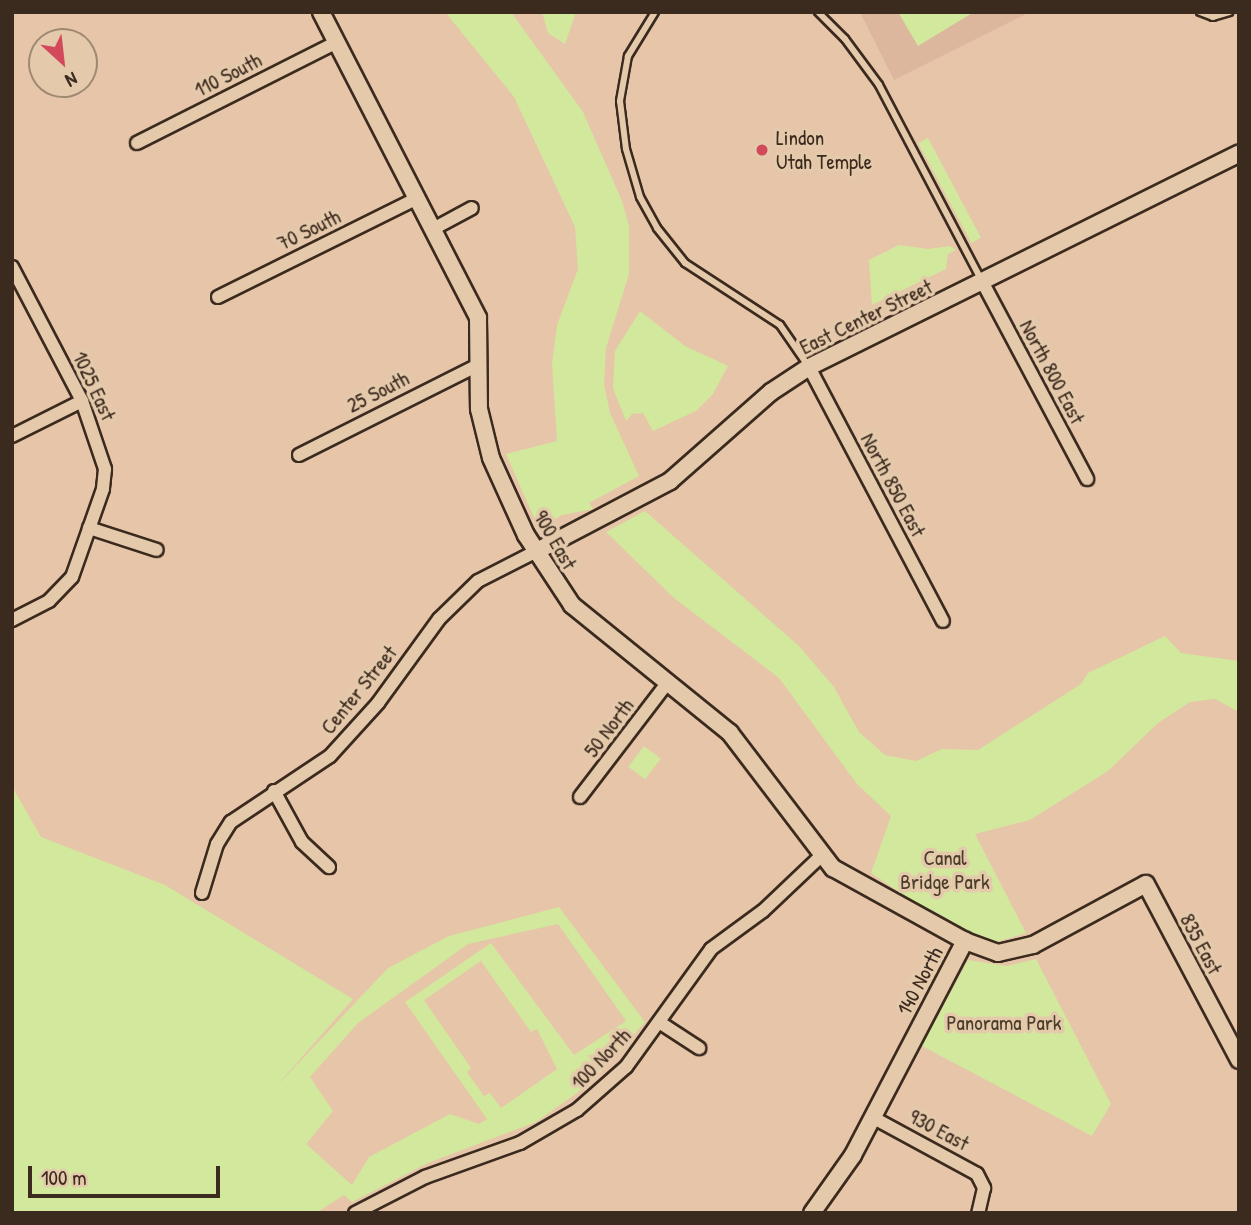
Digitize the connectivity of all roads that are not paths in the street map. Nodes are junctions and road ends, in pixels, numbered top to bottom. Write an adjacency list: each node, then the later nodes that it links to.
1 (321, 12): 6 (street, 900 East)
2 (655, 12): 16 (lane)
3 (817, 12): 13 (lane)
4 (1200, 12): 5 (lane)
5 (1229, 12)
6 (337, 42): 7 (street, 110 South); 9 (street, 900 East)
7 (137, 143)
8 (1239, 154): 13 (street, East Center Street)
9 (417, 198): 11 (street, 900 East); 14 (street, 70 South)
10 (472, 208): 11 (street)
11 (433, 229): 15 (street, 900 East)
12 (12, 267): 17 (street, 1025 East)
13 (983, 283): 16 (street, East Center Street); 20 (street, North 800 East)
14 (218, 297)
15 (476, 366): 19 (street, 25 South); 23 (street, 900 East)
16 (809, 367): 23 (street, East Center Street); 25 (street, North 850 East)
17 (82, 401): 18 (street); 21 (street, 1025 East)
18 (12, 436)
19 (299, 455)
20 (1087, 479)
21 (89, 528): 22 (street); 24 (street, 1025 East)
22 (157, 550)
23 (535, 552): 26 (street, 900 East); 27 (street, Center Street)
24 (12, 620)
25 (943, 621)
26 (668, 682): 28 (street, 50 North); 29 (street, 900 East)
27 (274, 791): 30 (street); 32 (street, Center Street)
28 (580, 797)
29 (820, 857): 33 (street, 900 East); 34 (street, 100 North)
30 (329, 867)
31 (1146, 884): 33 (street, 140 North); 36 (street, 835 East)
32 (202, 893)
33 (965, 941): 37 (street, 140 North)
34 (659, 1023): 35 (street); 38 (street, 100 North)
35 (699, 1048)
36 (1239, 1060)
37 (872, 1117): 39 (street, 140 North); 40 (street, 930 East)
38 (355, 1213)
39 (812, 1213)
40 (978, 1213)

